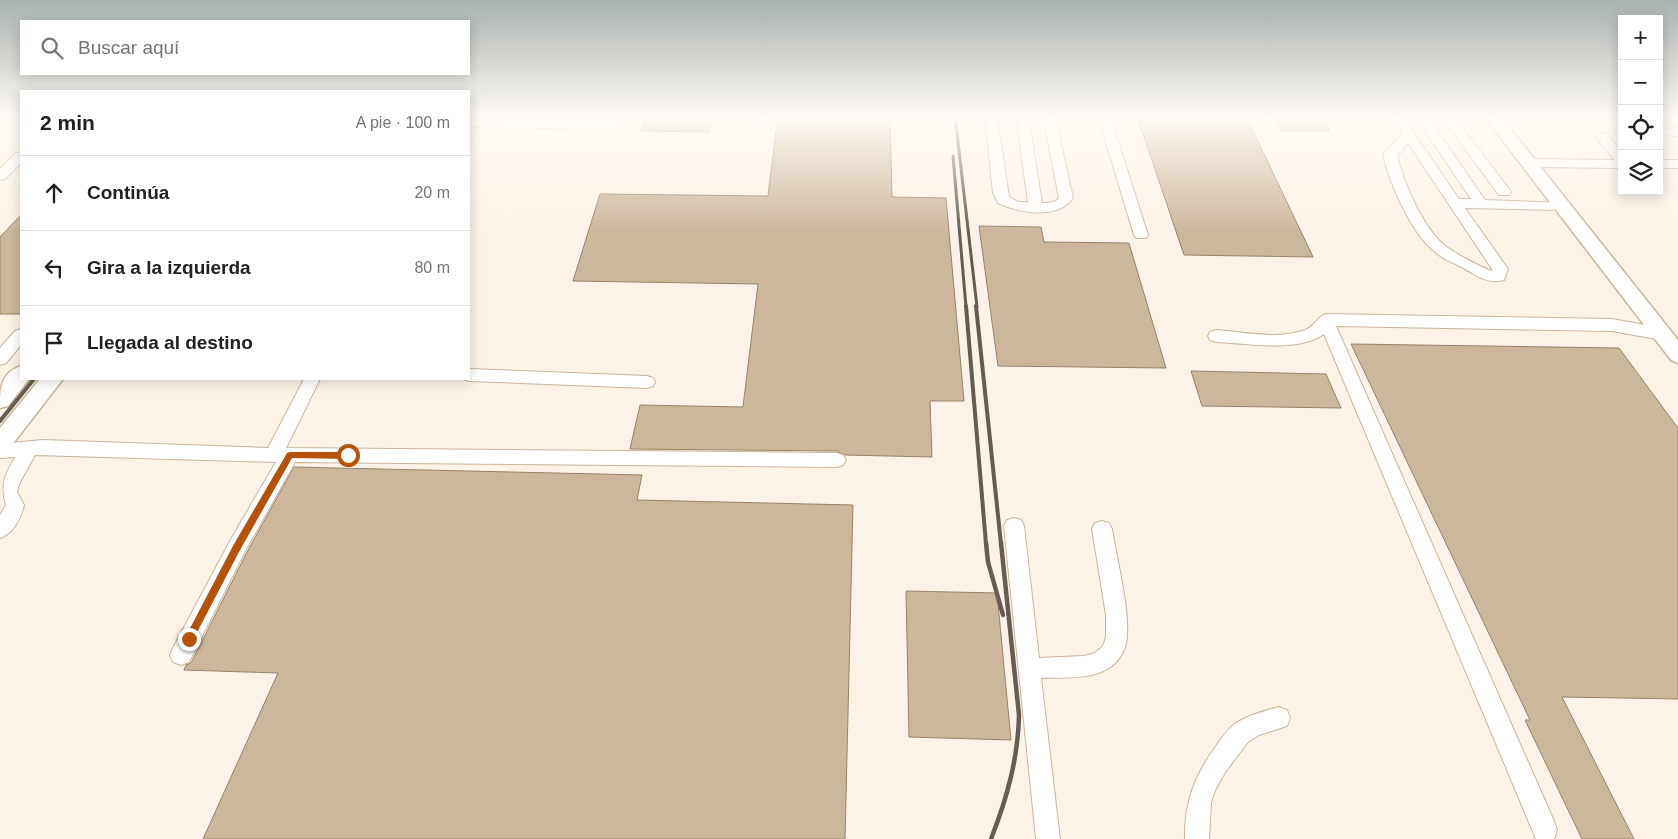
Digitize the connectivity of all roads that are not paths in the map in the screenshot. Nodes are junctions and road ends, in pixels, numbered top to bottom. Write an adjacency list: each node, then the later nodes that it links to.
1 (3, 155): 11 (street)
2 (996, 155): 22 (street)
3 (1028, 155): 22 (street)
4 (1057, 155): 22 (street)
5 (1116, 155): 23 (street)
6 (1390, 155): 19 (street)
7 (1423, 155): 19 (street)
8 (1448, 155): 20 (street)
9 (1476, 155): 18 (street)
10 (1523, 155): 14 (main road)
11 (20, 156)
12 (20, 157): 17 (street)
13 (1618, 162): 14 (street)
14 (1529, 163): 21 (main road)
15 (1663, 164): 16 (street)
16 (1678, 164)
17 (0, 176)
18 (1504, 192)
19 (1454, 203): 20 (street)
20 (1481, 204): 21 (street)
21 (1561, 206): 25 (main road)
22 (1036, 207)
23 (1141, 235)
24 (1326, 320): 25 (street); 27 (street); 47 (street)
25 (1662, 334): 28 (main road)
26 (20, 336): 29 (street)
27 (1216, 336)
28 (1678, 355)
29 (0, 359)
30 (20, 375): 35 (main road)
31 (470, 375): 34 (street)
32 (51, 380): 36 (main road)
33 (312, 380): 39 (street)
34 (646, 382)
35 (0, 400)
36 (0, 444)
37 (30, 447): 38 (street); 39 (street); 43 (street)
38 (0, 451)
39 (281, 455): 40 (street); 44 (street)
40 (837, 460)
41 (1014, 526): 45 (street)
42 (1102, 529): 45 (street)
43 (0, 530)
44 (181, 655)
45 (1029, 670): 48 (street)
46 (1279, 718): 49 (street)
47 (1546, 830)
48 (1048, 839)
49 (1197, 839)

